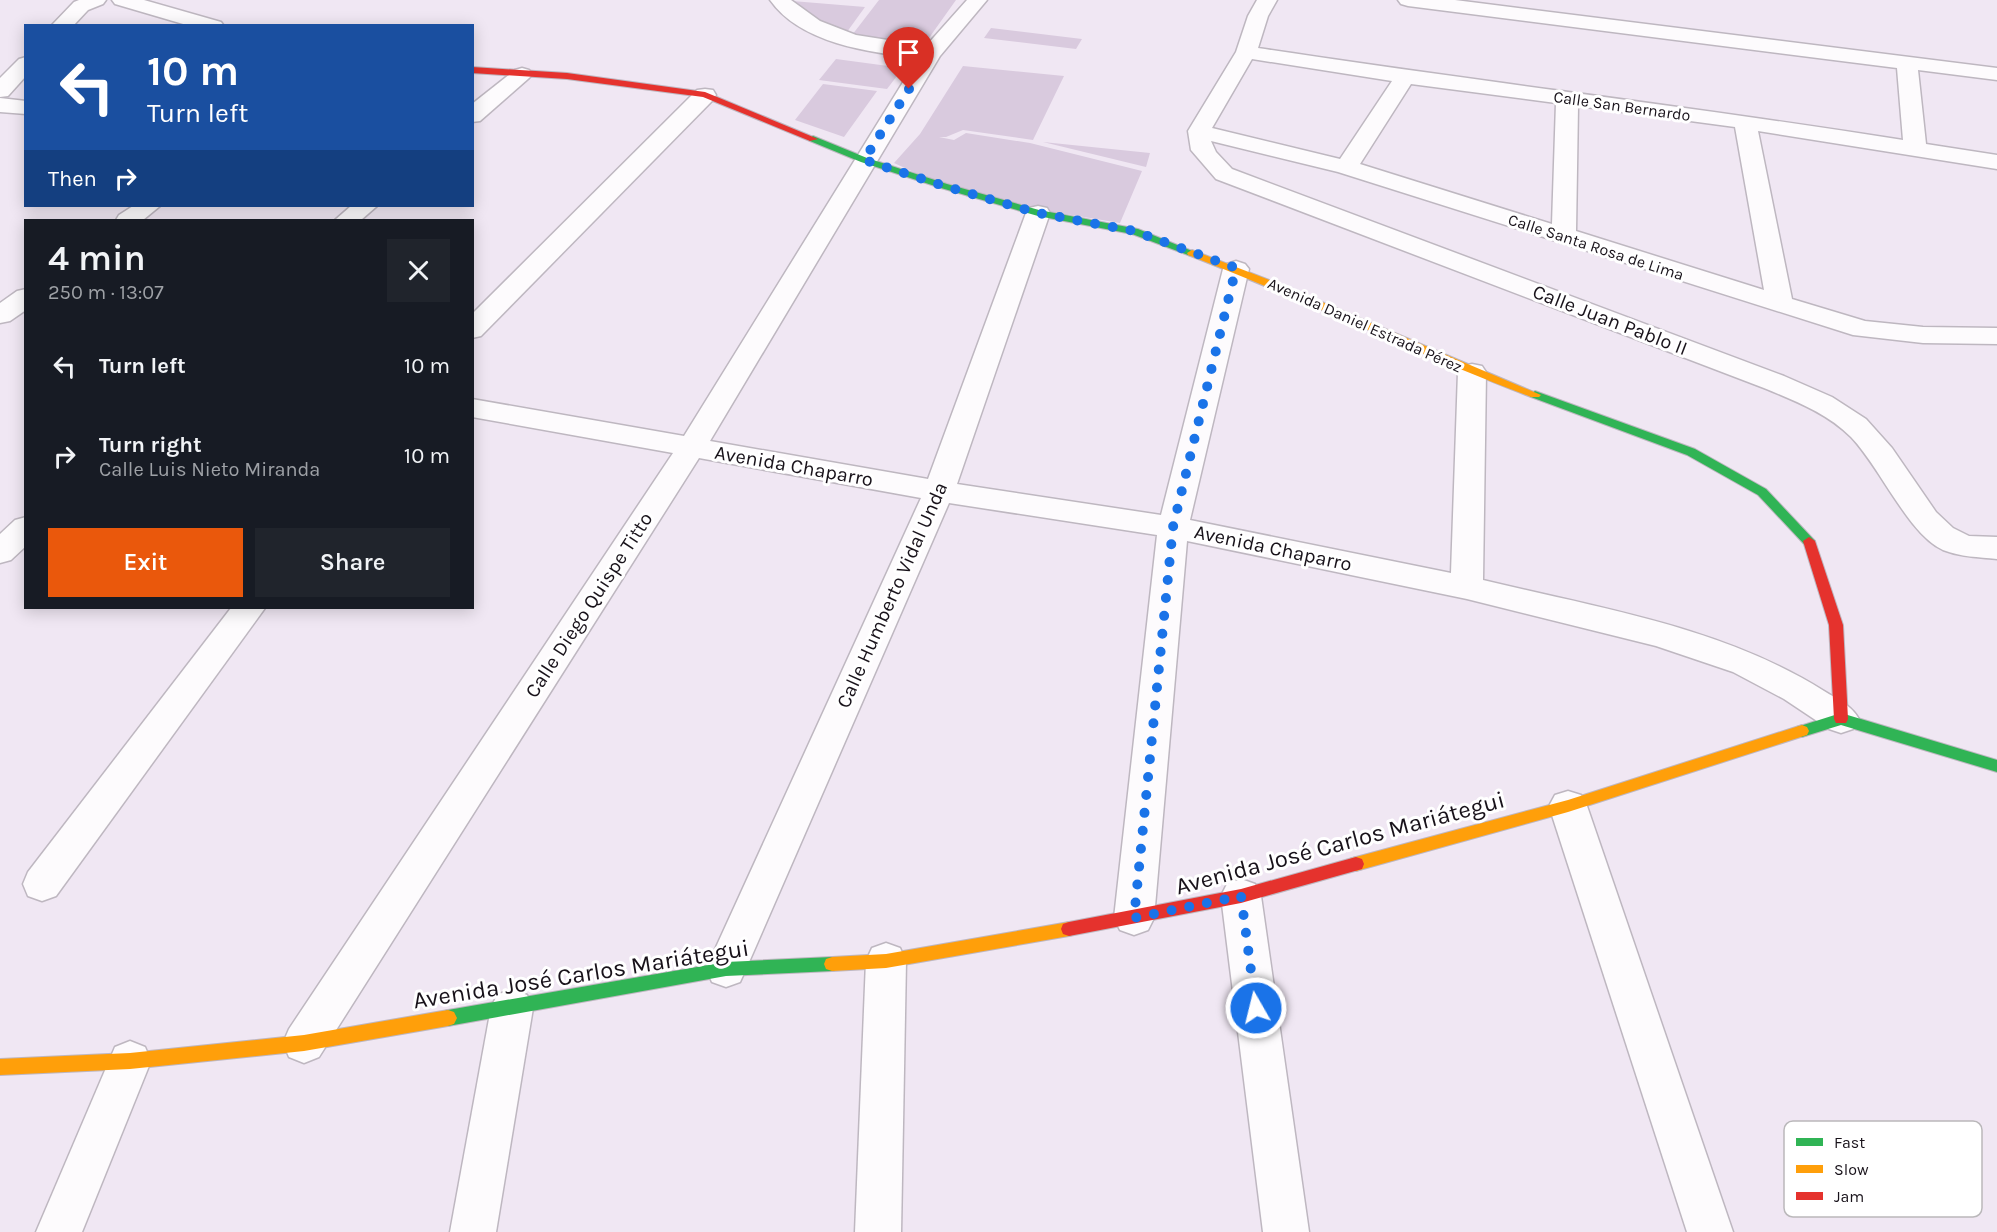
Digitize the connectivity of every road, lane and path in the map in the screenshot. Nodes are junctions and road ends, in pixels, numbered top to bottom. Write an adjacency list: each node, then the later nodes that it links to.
1 (91, 0): 2 (street); 8 (street)
2 (96, 0)
3 (122, 0): 9 (street)
4 (780, 0): 11 (street)
5 (977, 0): 11 (street, Calle Diego Quispe Titto)
6 (1267, 0): 10 (street)
7 (1408, 0): 12 (street)
8 (63, 24)
9 (207, 24)
10 (1246, 52): 17 (street, Calle San Bernardo); 25 (street)
11 (931, 53): 27 (street, Calle Diego Quispe Titto)
12 (1907, 63): 16 (street); 26 (street)
13 (24, 65): 18 (street)
14 (474, 70): 15 (street, Avenida Daniel Estrada Pérez)
15 (522, 74): 19 (street, Avenida Daniel Estrada Pérez); 23 (street)
16 (1997, 74)
17 (1405, 77): 20 (street, Calle San Bernardo); 29 (street)
18 (0, 91)
19 (705, 94): 27 (street, Avenida Daniel Estrada Pérez); 40 (street)
20 (1567, 98): 24 (street, Calle San Bernardo); 35 (street)
21 (0, 105): 22 (street)
22 (24, 108)
23 (474, 114)
24 (1745, 122): 26 (street, Calle San Bernardo); 38 (street)
25 (1199, 131): 29 (street, Calle Santa Rosa de Lima); 47 (street, Calle Juan Pablo II)
26 (1915, 149): 28 (street, Calle San Bernardo)
27 (864, 160): 32 (street, Avenida Daniel Estrada Pérez); 44 (street, Calle Diego Quispe Titto)
28 (1997, 162)
29 (1346, 167): 35 (street, Calle Santa Rosa de Lima)
30 (147, 207): 33 (street)
31 (364, 207): 34 (street)
32 (1038, 213): 36 (street, Avenida Daniel Estrada Pérez); 45 (street, Calle Humberto Vidal Unda)
33 (129, 219)
34 (348, 219)
35 (1564, 237): 38 (street, Calle Santa Rosa de Lima)
36 (1236, 268): 42 (street, Avenida Daniel Estrada Pérez); 46 (street)
37 (24, 299): 39 (street)
38 (1779, 304): 41 (street, Calle Santa Rosa de Lima)
39 (9, 316)
40 (474, 328)
41 (1997, 336)
42 (1472, 372): 48 (street); 50 (street, Avenida Daniel Estrada Pérez)
43 (474, 408): 44 (street, Avenida Chaparro)
44 (691, 448): 45 (street, Avenida Chaparro); 59 (street, Calle Diego Quispe Titto)
45 (939, 491): 46 (street, Avenida Chaparro); 57 (street, Calle Humberto Vidal Unda)
46 (1173, 527): 48 (street, Avenida Chaparro); 55 (street)
47 (1997, 548)
48 (1467, 588): 50 (street, Avenida Chaparro)
49 (248, 609): 53 (street)
50 (1841, 719): 51 (street); 52 (street, Avenida José Carlos Mariátegui)
51 (1997, 766)
52 (1568, 806): 54 (street, Avenida José Carlos Mariátegui); 66 (street)
53 (42, 884)
54 (1241, 896): 55 (street, Avenida José Carlos Mariátegui); 65 (street)
55 (1134, 918): 56 (street, Avenida José Carlos Mariátegui)
56 (886, 961): 57 (street, Avenida José Carlos Mariátegui); 64 (street)
57 (726, 969): 58 (street, Avenida José Carlos Mariátegui)
58 (512, 1008): 59 (street, Avenida José Carlos Mariátegui); 63 (street)
59 (304, 1043): 60 (street, Avenida José Carlos Mariátegui)
60 (130, 1061): 61 (street, Avenida José Carlos Mariátegui); 62 (street)
61 (0, 1067)
62 (59, 1232)
63 (473, 1232)
64 (878, 1232)
65 (1286, 1232)
66 (1710, 1232)

